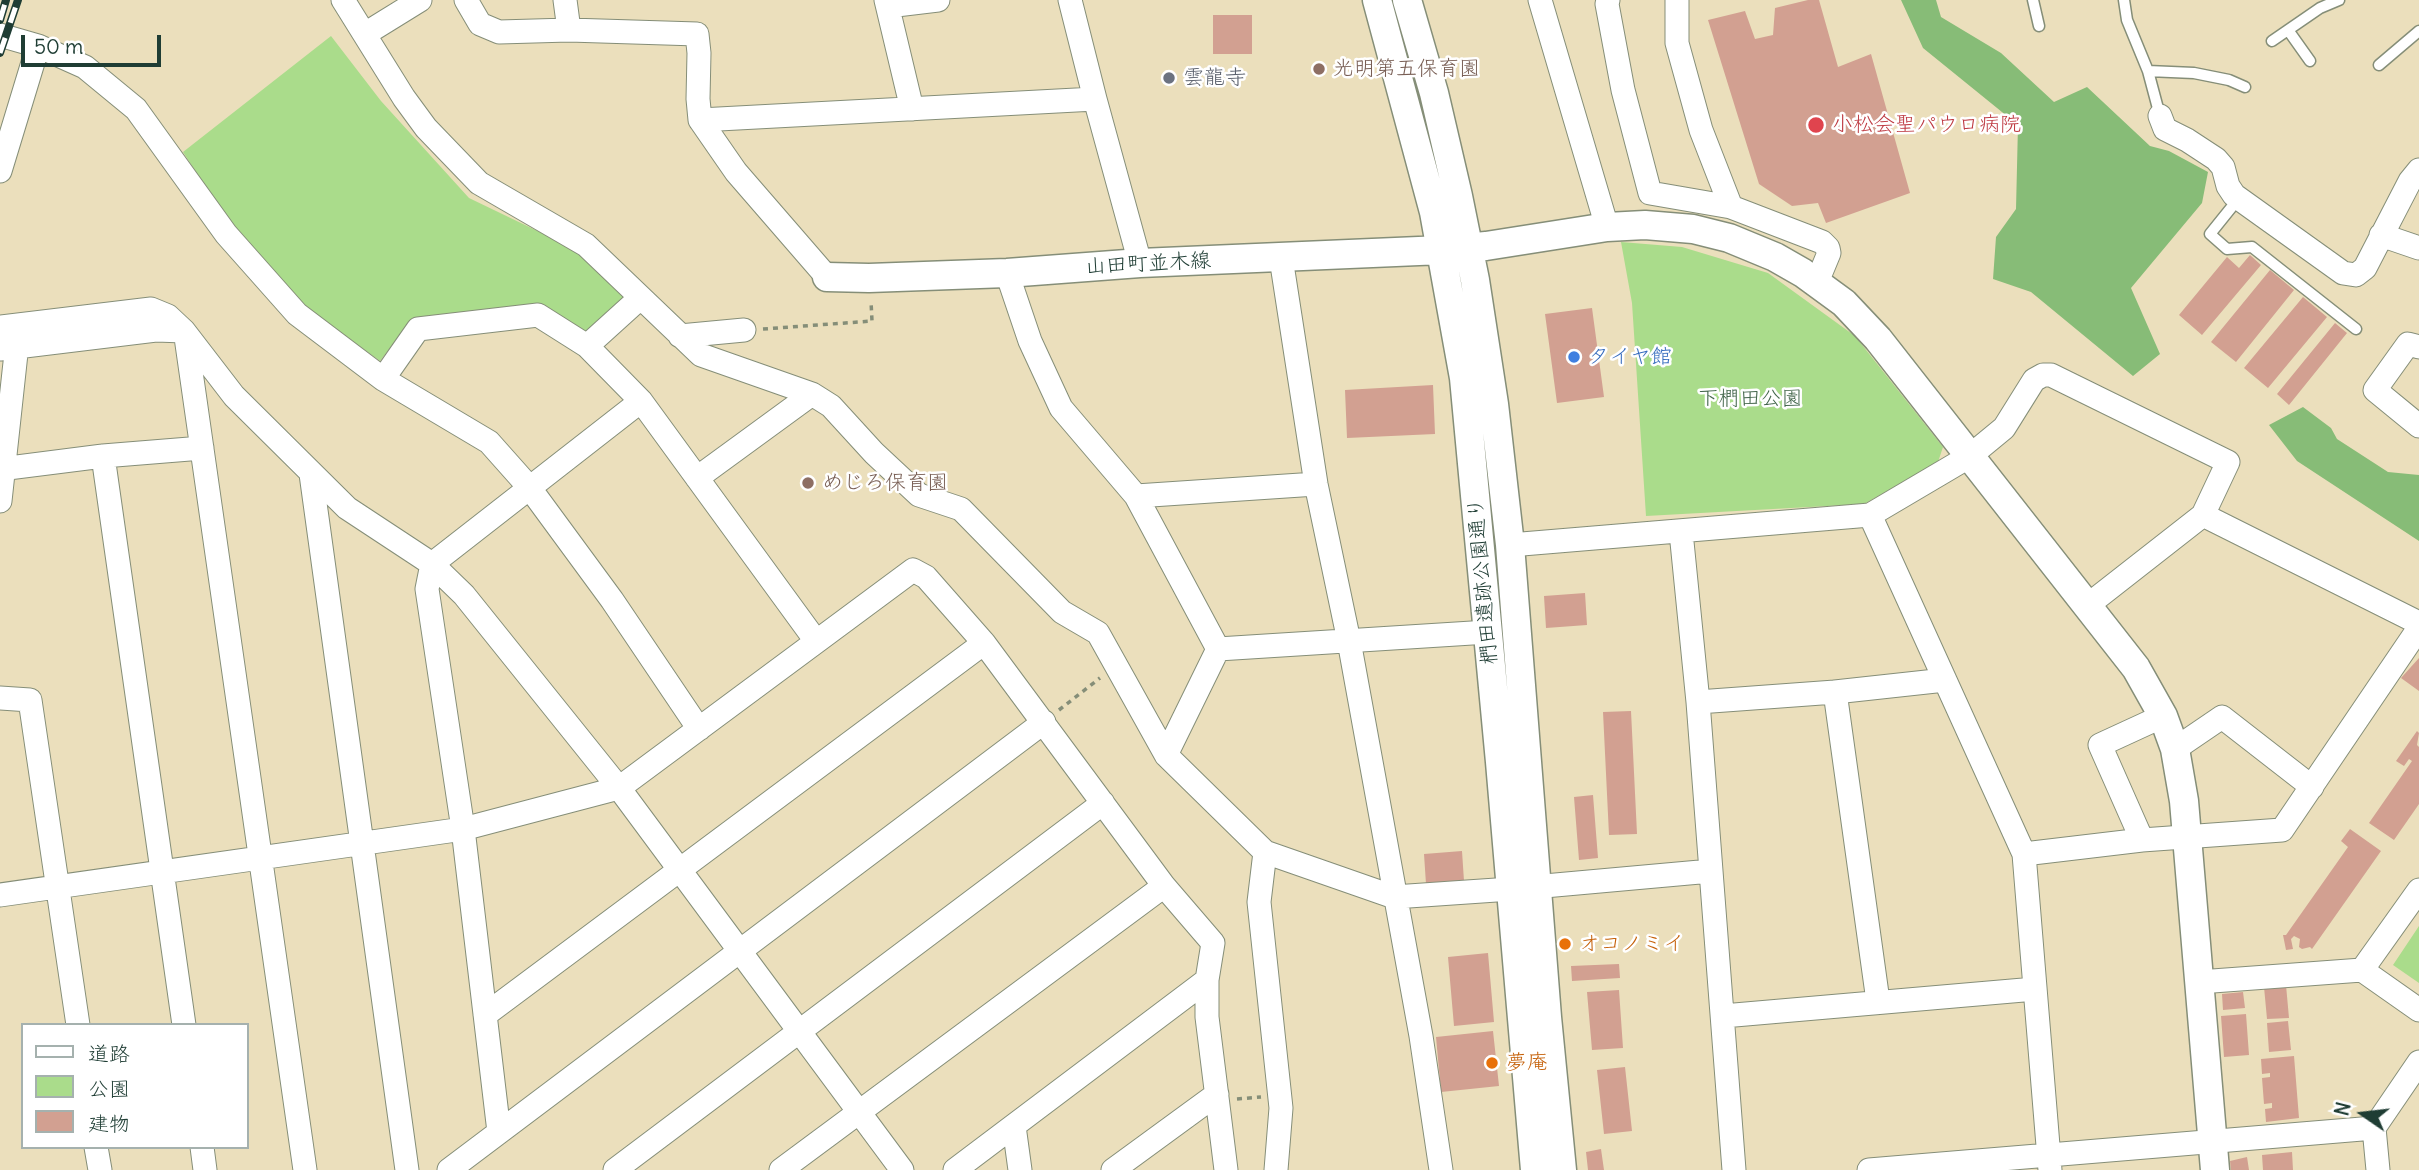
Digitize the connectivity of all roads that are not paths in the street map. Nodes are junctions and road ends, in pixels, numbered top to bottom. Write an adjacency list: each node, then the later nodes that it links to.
1 (343, 0): 20 (street)
2 (420, 0): 20 (street)
3 (466, 0): 17 (street)
4 (565, 0): 17 (street)
5 (938, 0): 15 (street)
6 (1070, 0): 28 (street)
7 (1377, 0): 39 (street, 椚田遺跡公園通り)
8 (1407, 0): 39 (street, 椚田遺跡公園通り)
9 (1540, 0): 36 (street)
10 (1608, 0): 35 (street)
11 (1677, 0): 35 (street)
12 (2033, 0): 16 (lane)
13 (2124, 0): 26 (lane)
14 (2339, 0): 18 (lane)
15 (887, 3): 29 (street)
16 (2039, 26)
17 (569, 30): 31 (street)
18 (2288, 30): 22 (lane); 24 (lane)
19 (2419, 31): 25 (lane)
20 (365, 34): 45 (street)
21 (0, 35): 23 (street)
22 (2272, 41)
23 (38, 46): 33 (street); 53 (street)
24 (2310, 61)
25 (2379, 65)
26 (2148, 71): 27 (lane); 30 (lane)
27 (2245, 87)
28 (1095, 99): 29 (street); 41 (street)
29 (912, 109): 31 (street)
30 (2160, 116): 34 (street)
31 (700, 120): 43 (street)
32 (2419, 170): 37 (street)
33 (0, 171)
34 (2239, 198): 37 (street); 46 (lane)
35 (1731, 207): 44 (street)
36 (1607, 227): 39 (street, 山田町並木線); 44 (street, 山田町並木線)
37 (2381, 234): 38 (street)
38 (2419, 248)
39 (1455, 249): 40 (street, 山田町並木線); 70 (street, 椚田遺跡公園通り); 75 (street, 椚田遺跡公園通り)
40 (1282, 258): 41 (street, 山田町並木線); 63 (street)
41 (1140, 263): 42 (street, 山田町並木線)
42 (1007, 273): 43 (street, 山田町並木線); 65 (street)
43 (827, 277)
44 (1817, 282): 59 (street, 山田町並木線)
45 (640, 298): 49 (street); 51 (street)
46 (2356, 329)
47 (744, 330): 49 (street)
48 (184, 331): 50 (street); 57 (street); 61 (street)
49 (680, 335): 54 (street)
50 (9, 337): 60 (street)
51 (587, 346): 53 (street); 55 (street)
52 (2419, 347): 56 (street)
53 (383, 379): 64 (street)
54 (812, 394): 62 (street); 88 (street)
55 (641, 401): 62 (street); 64 (street)
56 (2419, 426)
57 (202, 448): 58 (street); 98 (street)
58 (103, 456): 60 (street); 101 (street)
59 (1970, 456): 67 (street); 68 (street); 72 (street, 山田町並木線)
60 (2, 468): 66 (street)
61 (311, 474): 71 (street); 95 (street)
62 (697, 478): 76 (street)
63 (1316, 484): 65 (street); 77 (street)
64 (529, 487): 71 (street); 86 (street)
65 (1136, 496): 79 (street)
66 (0, 501)
67 (1870, 515): 69 (street); 80 (street)
68 (2203, 515): 72 (street); 73 (street)
69 (1681, 532): 70 (street); 83 (street)
70 (1510, 545): 104 (street, 椚田遺跡公園通り)
71 (432, 564): 90 (street); 92 (street)
72 (2088, 605): 84 (street, 山田町並木線)
73 (2419, 622)
74 (2419, 628): 89 (street)
75 (1489, 632): 77 (street); 104 (street, 椚田遺跡公園通り)
76 (816, 641): 78 (street); 86 (street)
77 (1349, 641): 79 (street); 107 (street)
78 (984, 643): 85 (street); 99 (street)
79 (1218, 649): 88 (street)
80 (1945, 680): 81 (street); 97 (street)
81 (1835, 692): 83 (street); 113 (street)
82 (0, 698): 102 (street)
83 (1698, 702): 100 (street)
84 (2162, 716): 87 (street, 山田町並木線); 94 (street)
85 (1044, 722): 91 (street); 108 (street)
86 (699, 729): 90 (street)
87 (2175, 749): 89 (street); 93 (street, 山田町並木線)
88 (1166, 755): 96 (street)
89 (2312, 786): 93 (street)
90 (620, 788): 92 (street); 99 (street)
91 (1103, 803): 103 (street); 119 (street)
92 (463, 829): 95 (street); 115 (street)
93 (2188, 837): 94 (street); 111 (street, 山田町並木線)
94 (2141, 840): 97 (street)
95 (363, 843): 98 (street); 134 (street)
96 (1265, 852): 107 (street); 142 (street)
97 (2024, 854): 112 (street)
98 (262, 858): 101 (street); 133 (street)
99 (679, 870): 108 (street); 115 (street)
100 (1712, 871): 104 (street); 116 (street)
101 (162, 872): 102 (street); 118 (street)
102 (57, 886): 106 (street); 117 (street)
103 (1164, 886): 110 (street); 122 (street)
104 (1524, 888): 107 (street); 144 (street, 椚田遺跡公園通り); 145 (street, 椚田遺跡公園通り)
105 (2419, 890): 109 (street)
106 (0, 895)
107 (1394, 897): 143 (street)
108 (739, 951): 119 (street); 125 (street)
109 (2362, 971): 111 (street); 114 (street)
110 (1207, 980): 121 (street); 123 (street)
111 (2199, 982): 126 (street, 山田町並木線)
112 (2035, 989): 113 (street); 129 (street)
113 (1878, 1001): 116 (street)
114 (2419, 1010)
115 (485, 1015): 125 (street)
116 (1723, 1016): 146 (street)
117 (78, 1023)
118 (184, 1023)
119 (798, 1032): 122 (street); 136 (street)
120 (2419, 1062): 124 (street)
121 (1217, 1098): 130 (street); 141 (street)
122 (858, 1113): 137 (street); 138 (street)
123 (1014, 1126): 139 (street); 140 (street)
124 (2374, 1128): 126 (street); 149 (street)
125 (499, 1132): 135 (street)
126 (2213, 1141): 129 (street); 148 (street, 山田町並木線)
127 (96, 1149): 131 (street)
128 (202, 1149): 132 (street)
129 (2049, 1162): 147 (street)
130 (1119, 1168)
131 (100, 1170)
132 (205, 1170)
133 (305, 1170)
134 (407, 1170)
135 (449, 1170)
136 (615, 1170)
137 (781, 1170)
138 (902, 1170)
139 (955, 1170)
140 (1020, 1170)
141 (1226, 1170)
142 (1276, 1170)
143 (1441, 1170)
144 (1535, 1170)
145 (1562, 1170)
146 (1734, 1170)
147 (1869, 1170)
148 (2215, 1170)
149 (2378, 1170)

